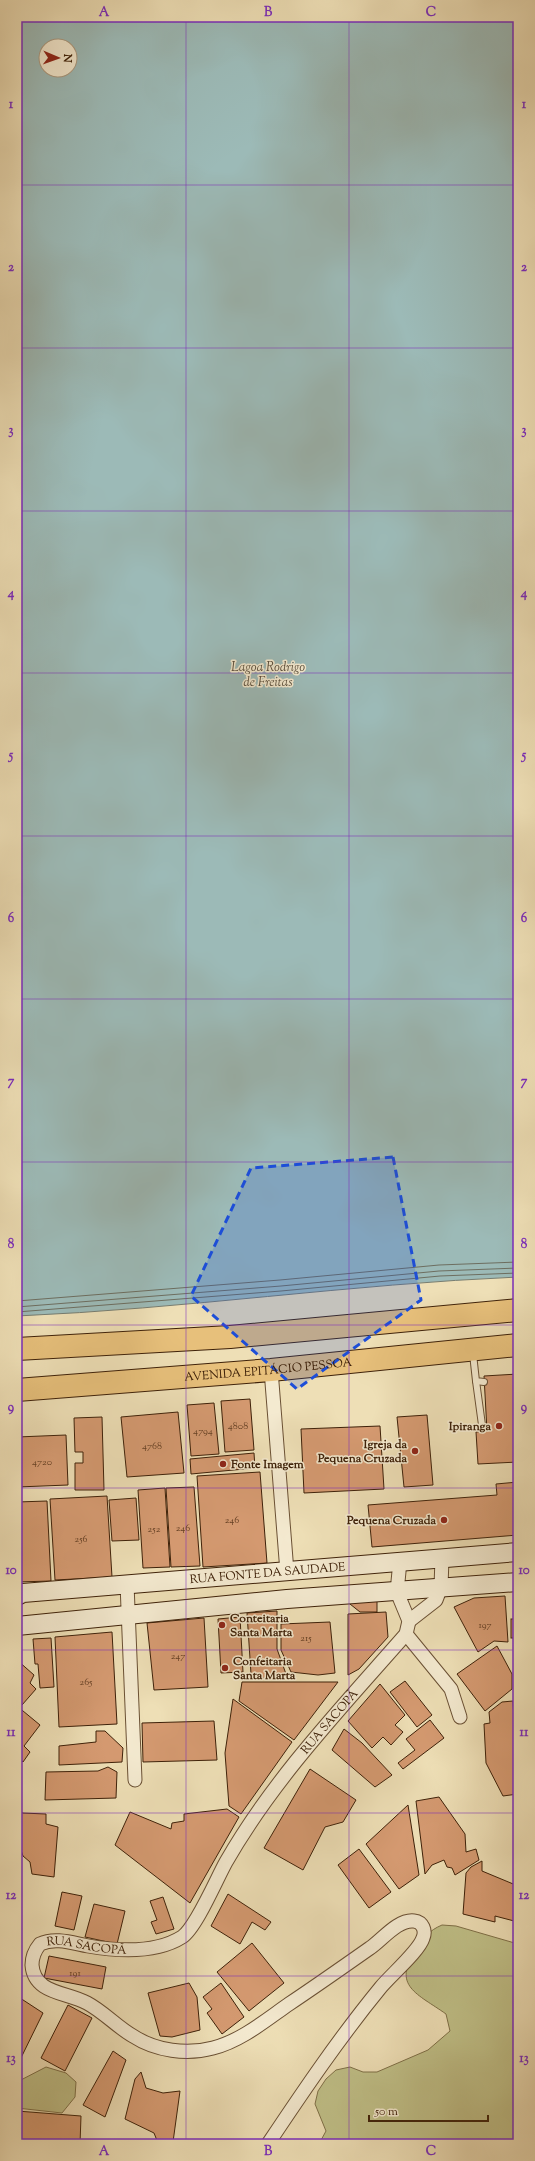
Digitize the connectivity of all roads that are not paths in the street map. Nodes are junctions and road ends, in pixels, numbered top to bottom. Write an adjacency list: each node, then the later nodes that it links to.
1 (518, 1310): 4 (highway)
2 (518, 1345): 3 (highway, AVENIDA EPITÁCIO PESSOA)
3 (472, 1348): 5 (highway, AVENIDA EPITÁCIO PESSOA); 6 (lane)
4 (17, 1349)
5 (271, 1370): 8 (highway, AVENIDA EPITÁCIO PESSOA); 13 (street)
6 (476, 1381): 7 (lane); 9 (lane)
7 (484, 1382)
8 (17, 1390)
9 (482, 1425)
10 (518, 1552): 11 (street, RUA FONTE DA SAUDADE)
11 (442, 1558): 12 (street, RUA FONTE DA SAUDADE); 16 (street)
12 (400, 1561): 13 (street, RUA FONTE DA SAUDADE); 17 (street)
13 (287, 1572): 15 (street, RUA FONTE DA SAUDADE)
14 (518, 1582): 16 (street)
15 (127, 1584): 18 (street, RUA FONTE DA SAUDADE); 19 (street)
16 (441, 1587): 17 (street); 20 (street)
17 (396, 1592): 19 (street); 20 (street)
18 (17, 1596)
19 (129, 1614): 21 (street); 24 (street)
20 (409, 1621): 22 (street, RUA SACOPÃ)
21 (17, 1626)
22 (406, 1634): 23 (street); 25 (street, RUA SACOPÃ)
23 (460, 1717)
24 (135, 1780)
25 (268, 2144)

